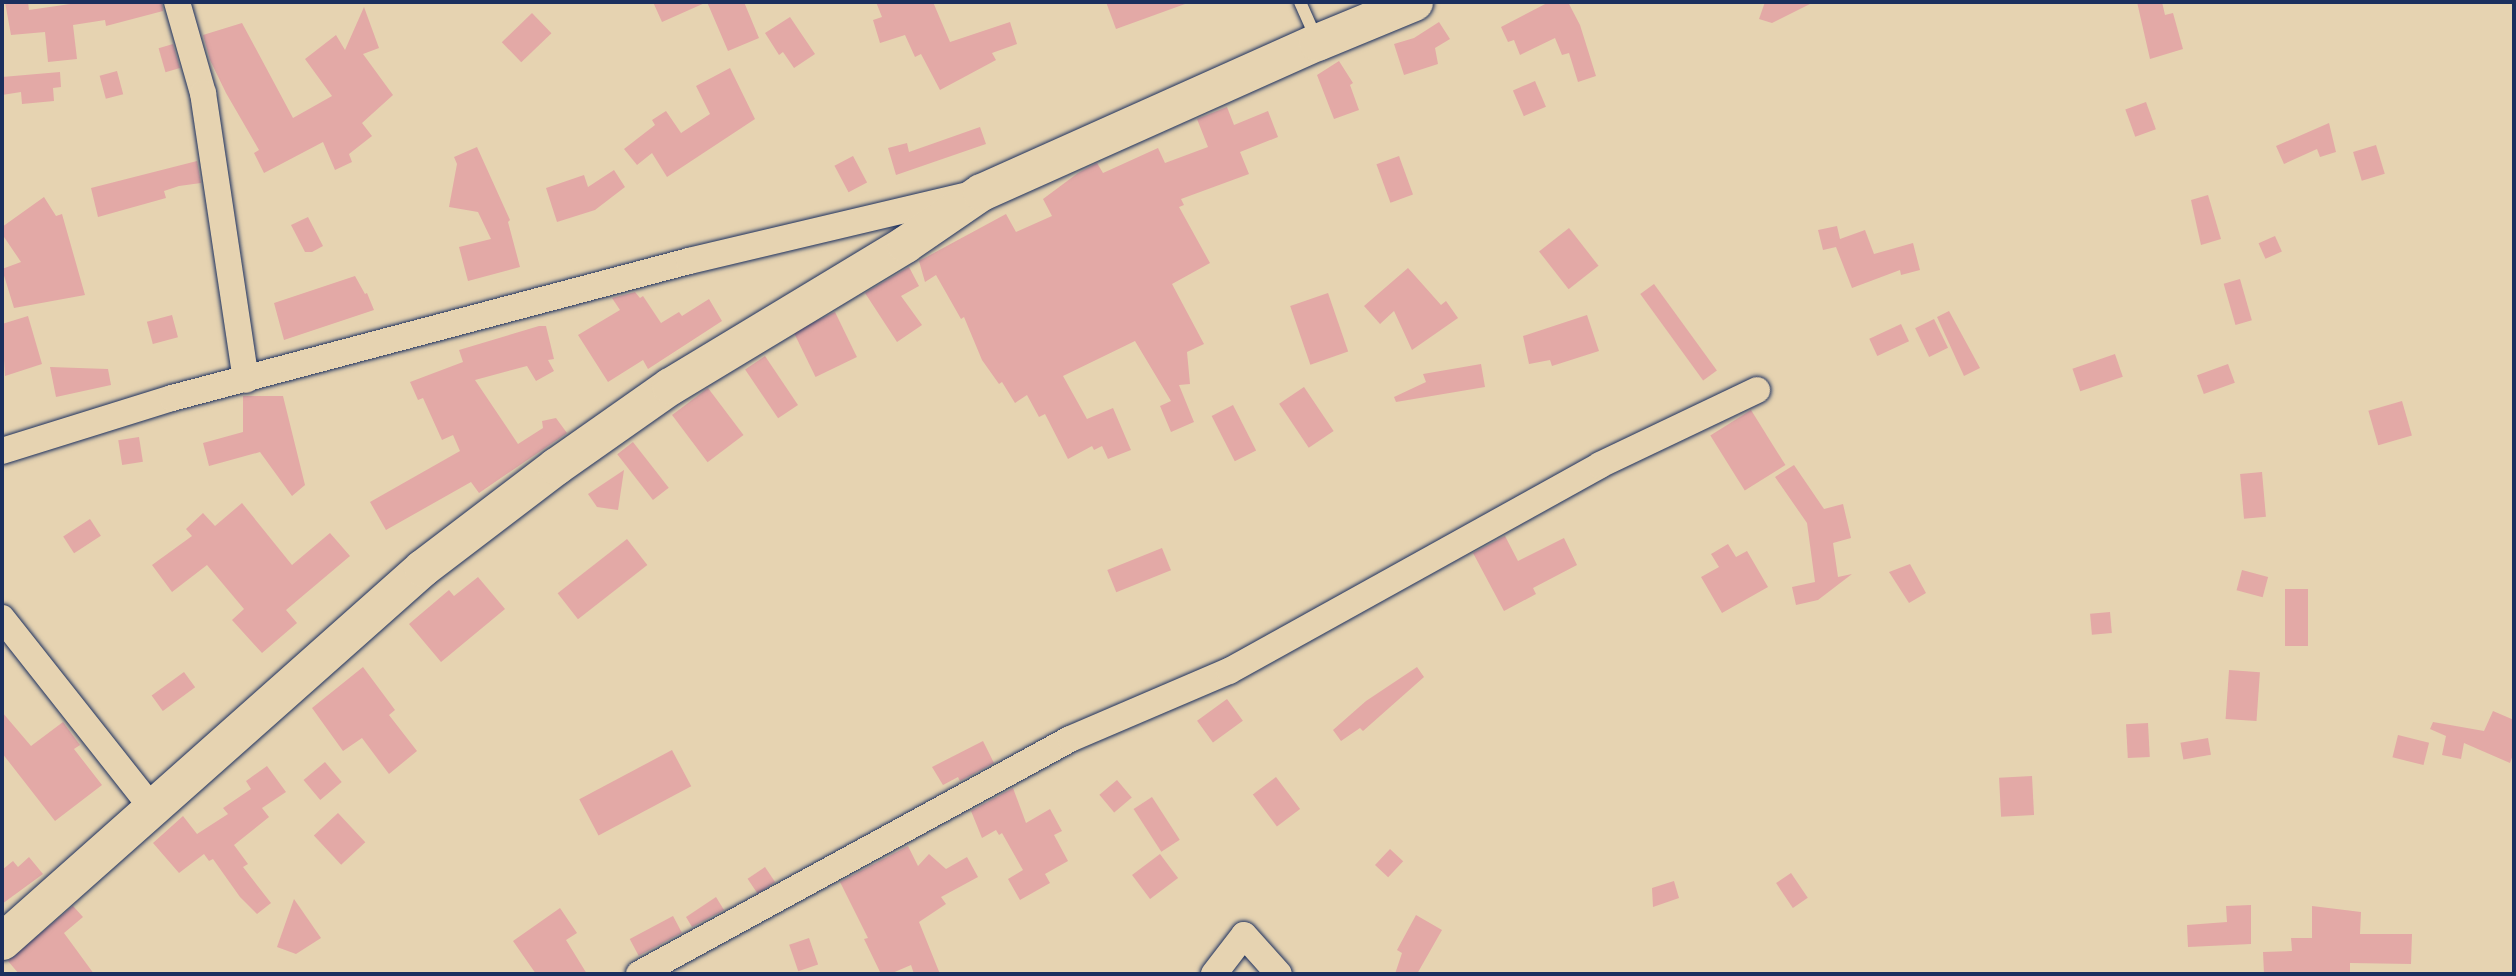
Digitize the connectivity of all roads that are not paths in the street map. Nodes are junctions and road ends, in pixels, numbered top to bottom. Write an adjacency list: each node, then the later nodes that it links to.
1 (177, 2): 6 (street)
2 (1300, 2): 4 (lane)
3 (1414, 2): 4 (main road)
4 (1317, 42): 5 (main road)
5 (981, 192): 6 (street); 10 (main road)
6 (246, 380): 8 (street)
7 (1757, 390): 12 (street)
8 (2, 451)
9 (2, 618): 10 (street)
10 (152, 808): 11 (main road)
11 (2, 941)
12 (639, 974)
13 (1214, 974): 14 (street)
14 (1279, 974)

